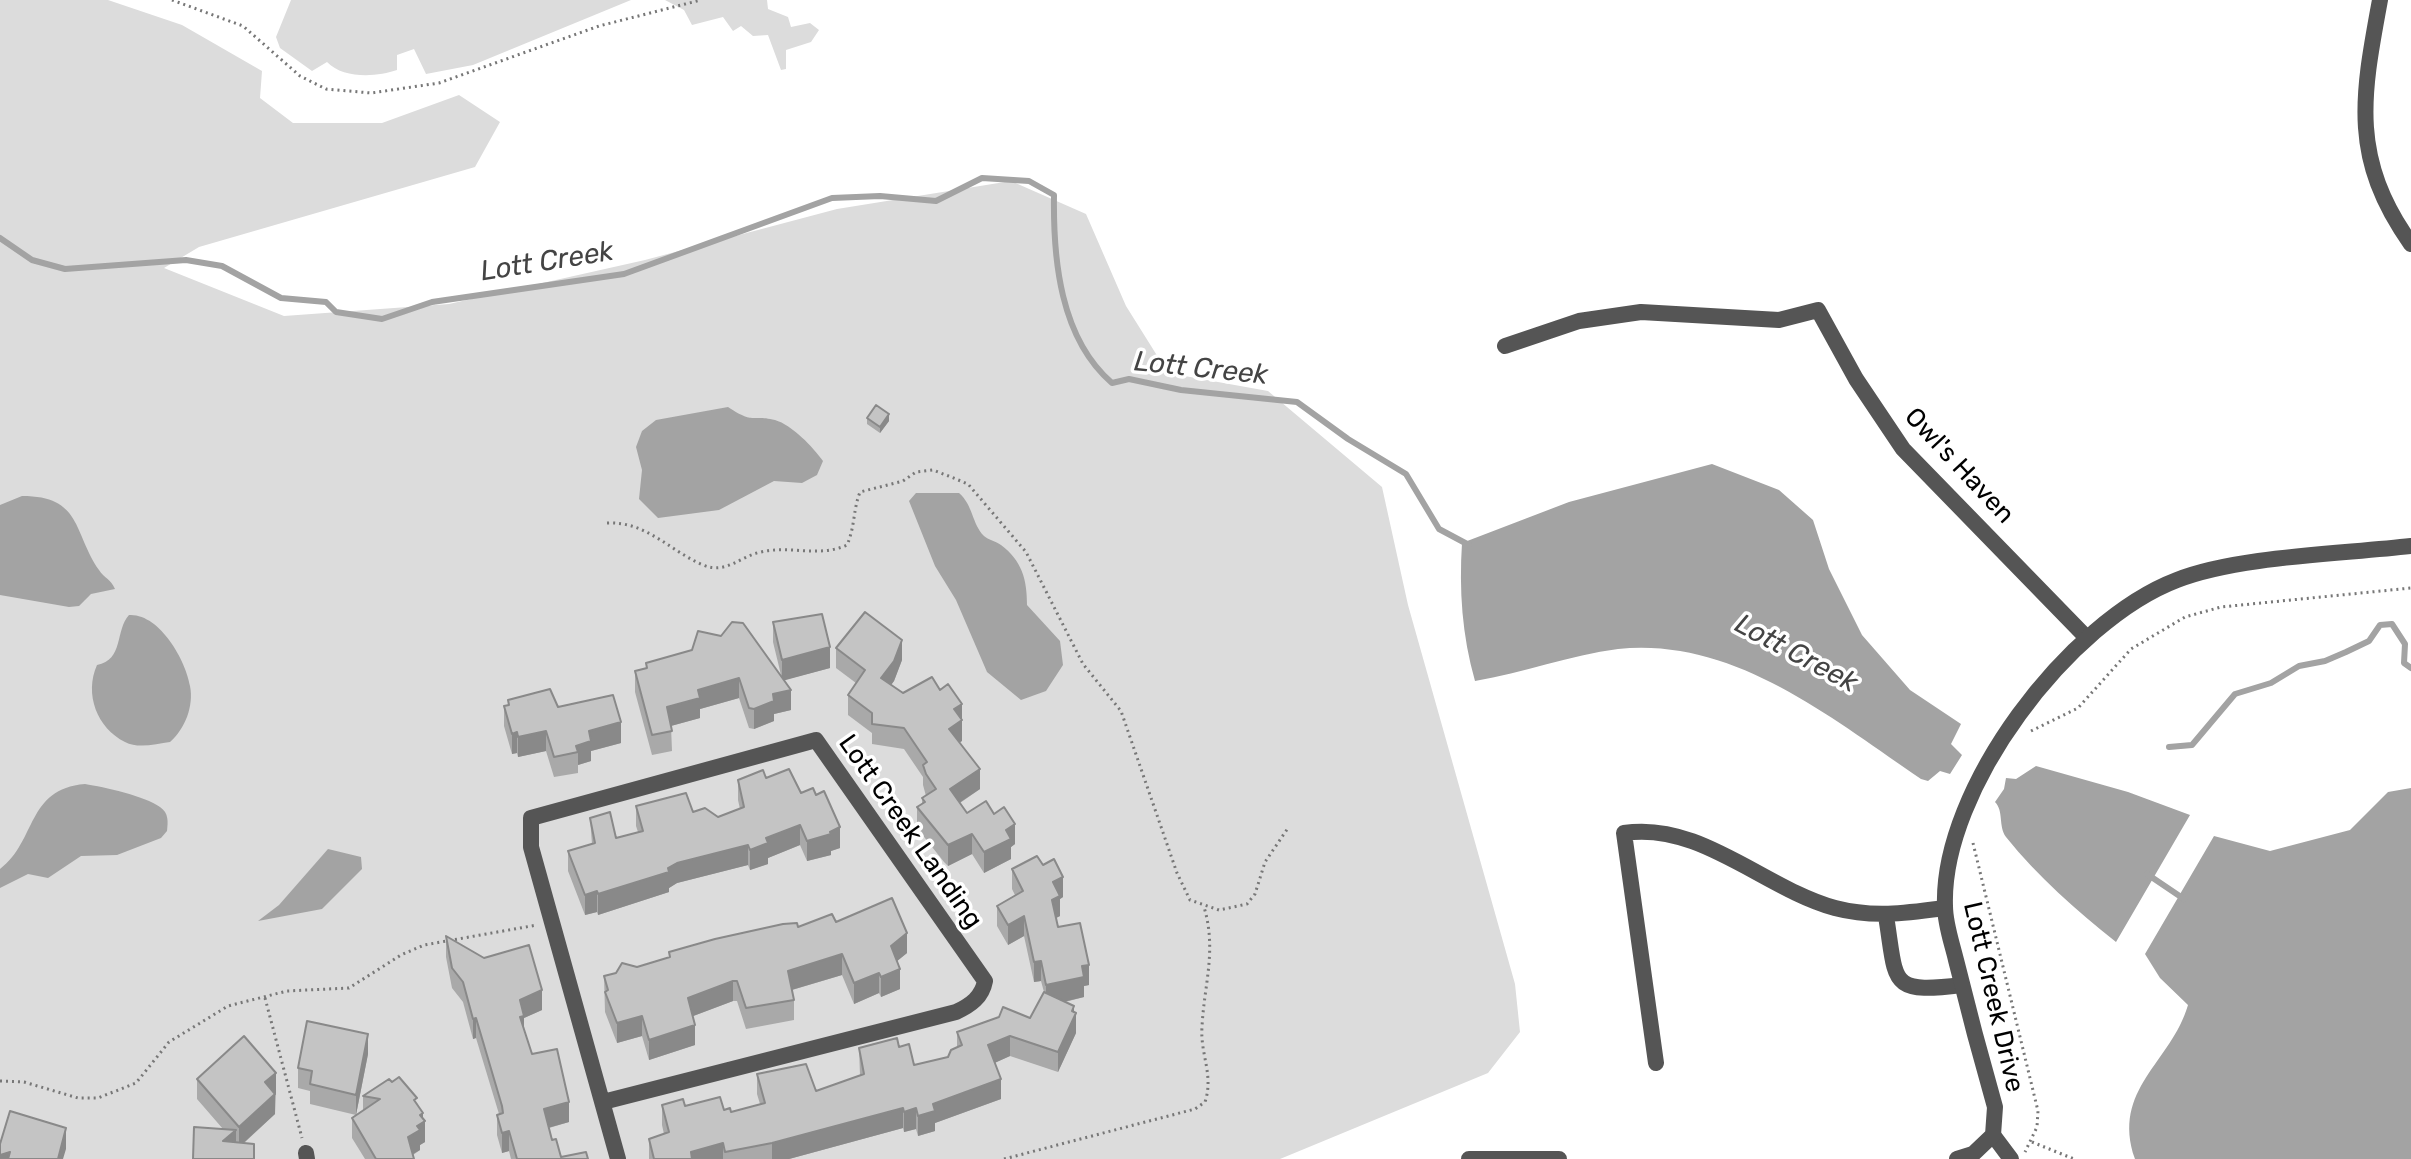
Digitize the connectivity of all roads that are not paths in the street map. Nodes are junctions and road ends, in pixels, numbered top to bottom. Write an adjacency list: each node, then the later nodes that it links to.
1 (2380, 0): 2 (street)
2 (2411, 244)
3 (1505, 346): 5 (street, Owl's Haven)
4 (2411, 546): 5 (street, Lott Creek Drive)
5 (2086, 637): 6 (street, Lott Creek Drive)
6 (1945, 908): 7 (street); 8 (street, Lott Creek Drive)
7 (1886, 916): 8 (street); 9 (street)
8 (1962, 985): 11 (street, Lott Creek Drive)
9 (1656, 1063)
10 (603, 1102): 10 (street, Lott Creek Landing); 12 (street, Lott Creek Landing)
11 (1993, 1135): 15 (street); 16 (street)
12 (618, 1159)
13 (1469, 1159): 14 (street)
14 (1559, 1159)
15 (1957, 1159)
16 (2011, 1159)

